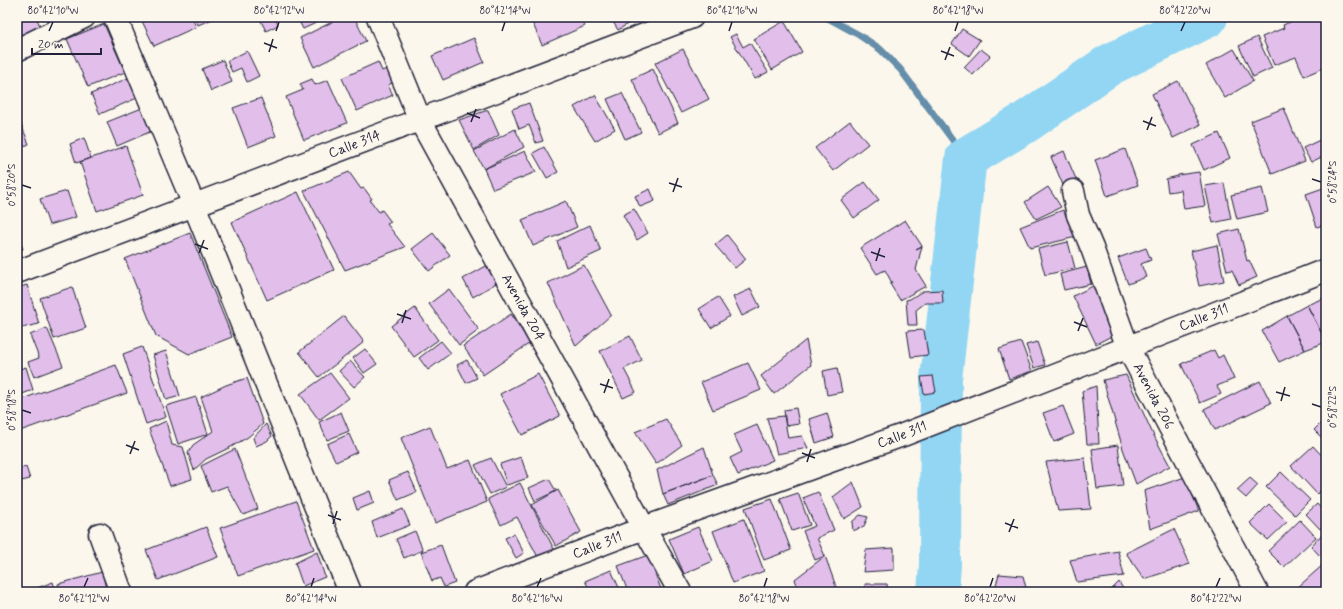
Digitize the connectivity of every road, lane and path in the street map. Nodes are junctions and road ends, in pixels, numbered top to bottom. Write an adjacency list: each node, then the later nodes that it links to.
1 (84, 17): 5 (street)
2 (115, 17): 8 (street)
3 (378, 17): 6 (street, Avenida 204)
4 (692, 17): 6 (street, Calle 314)
5 (17, 50)
6 (420, 120): 8 (street, Calle 314); 12 (street, Avenida 204)
7 (1073, 191): 11 (street, Avenida 206)
8 (194, 205): 10 (street, Calle 314); 15 (street)
9 (1326, 270): 11 (street, Calle 311)
10 (17, 272)
11 (1128, 348): 12 (street, Calle 311); 18 (street, Avenida 206)
12 (644, 528): 16 (street, Calle 311); 17 (street, Avenida 204)
13 (100, 534): 14 (street)
14 (121, 592)
15 (350, 592)
16 (475, 592)
17 (680, 592)
18 (1257, 592)

